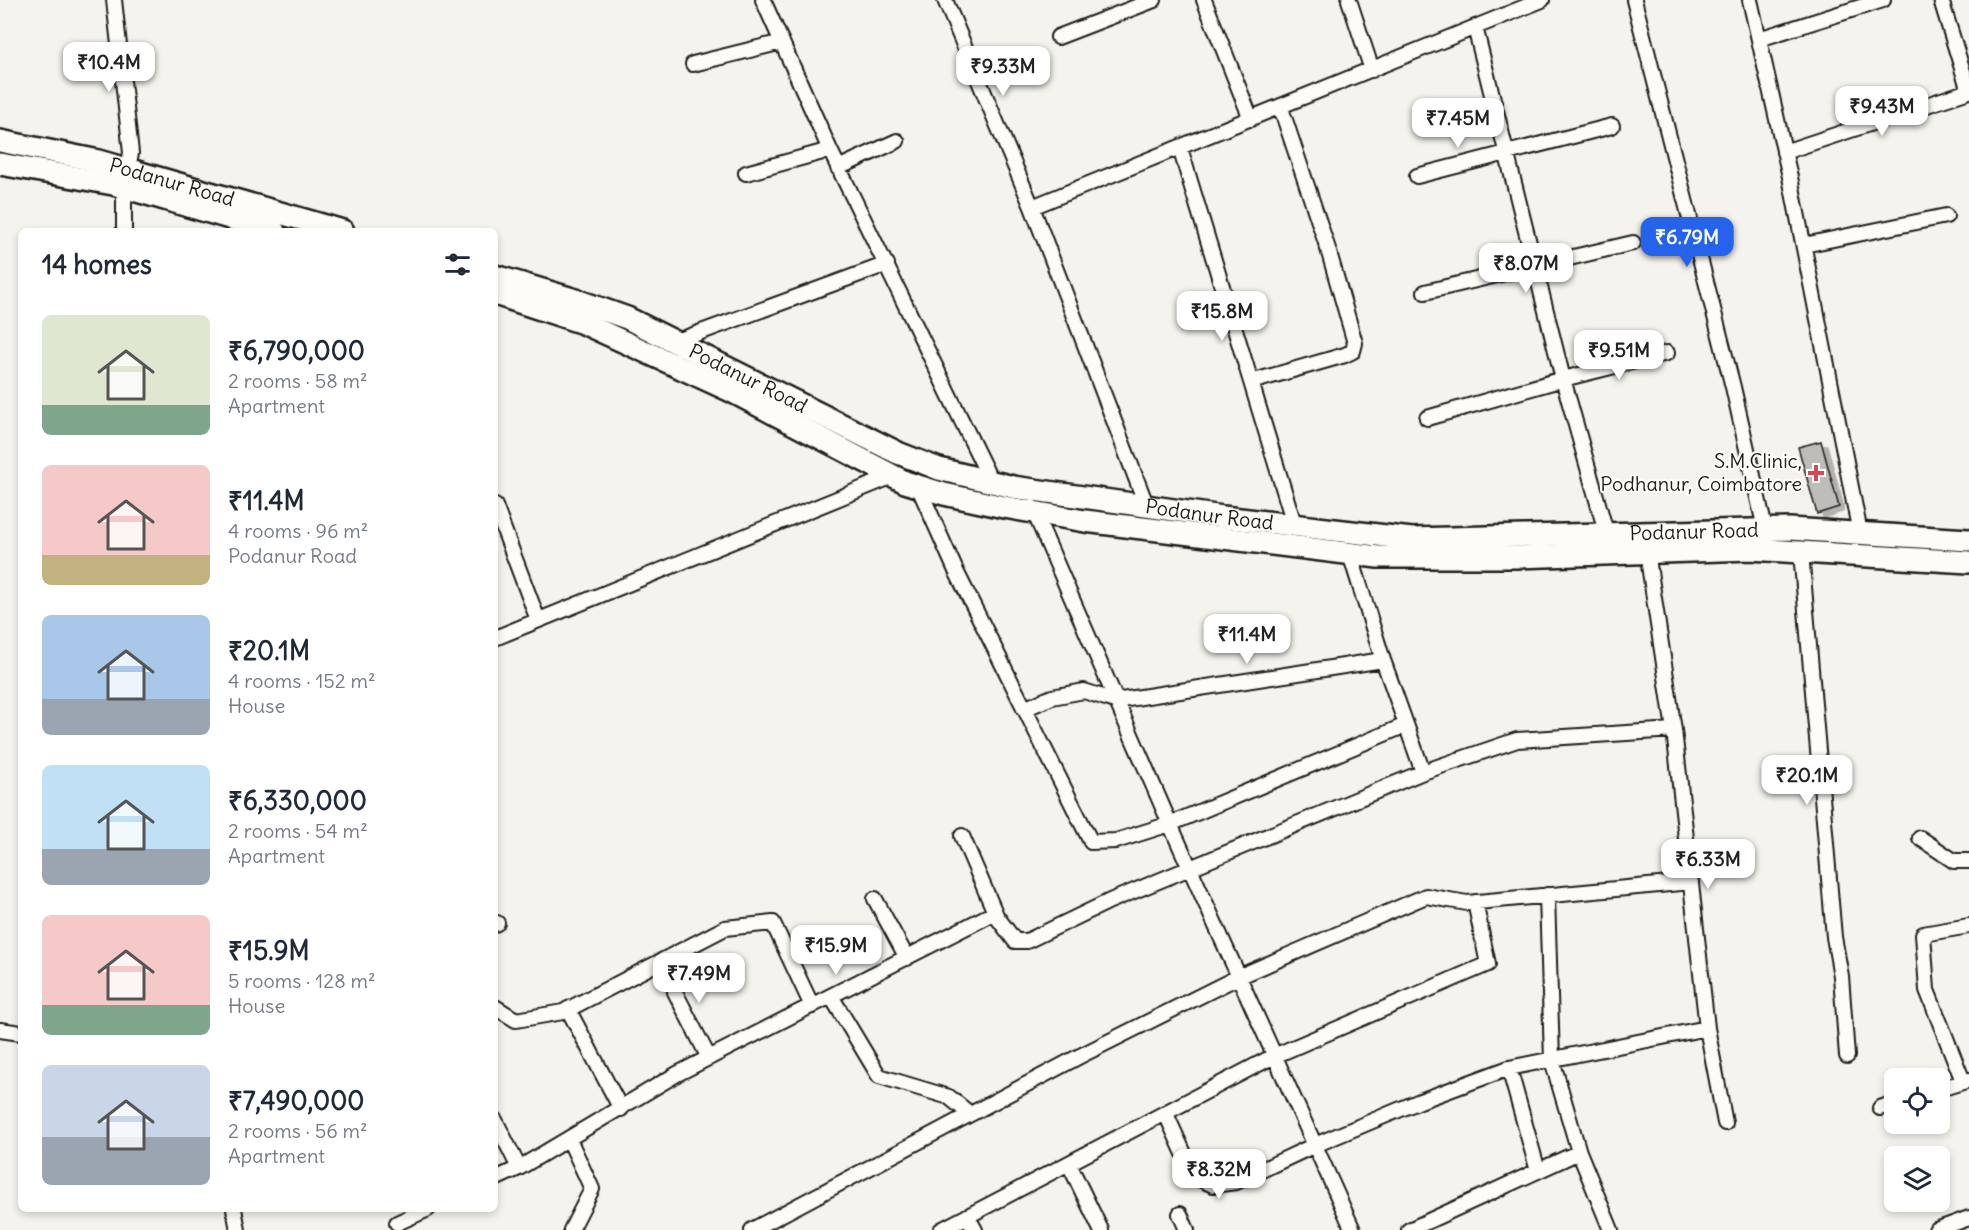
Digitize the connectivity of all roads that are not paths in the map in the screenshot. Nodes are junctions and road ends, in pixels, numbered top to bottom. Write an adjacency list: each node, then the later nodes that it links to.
1 (114, 0): 31 (street)
2 (763, 0): 15 (street)
3 (945, 0): 32 (street)
4 (1154, 0): 13 (street)
5 (1204, 0): 19 (street)
6 (1349, 0): 17 (street)
7 (1542, 0): 12 (street)
8 (1634, 0): 57 (street)
9 (1750, 0): 14 (street)
10 (1883, 0): 14 (street)
11 (1941, 0): 25 (street)
12 (1475, 27): 17 (street); 26 (street)
13 (1058, 37)
14 (1759, 39): 25 (street)
15 (782, 42): 16 (street); 24 (street)
16 (693, 64)
17 (1372, 70): 18 (street)
18 (1281, 108): 19 (street); 47 (street)
19 (1251, 119): 23 (street)
20 (1612, 126): 26 (street)
21 (0, 141): 31 (main road, Podanur Road)
22 (897, 141): 28 (street)
23 (1180, 148): 32 (street); 47 (street)
24 (830, 150): 28 (street); 29 (street)
25 (1784, 152): 38 (street)
26 (1507, 153): 30 (street); 40 (street)
27 (0, 164): 31 (main road)
28 (838, 168): 39 (street)
29 (746, 173)
30 (1417, 176)
31 (126, 178): 34 (street); 35 (main road); 36 (main road, Podanur Road)
32 (1032, 207): 53 (street)
33 (1946, 216): 38 (street)
34 (124, 228)
35 (266, 228)
36 (331, 228)
37 (1633, 243): 40 (street)
38 (1804, 245): 58 (street)
39 (887, 264): 44 (street); 50 (street)
40 (1536, 266): 42 (street); 46 (street)
41 (498, 277): 44 (main road, Podanur Road)
42 (1425, 292)
43 (498, 295): 49 (main road)
44 (674, 342): 50 (main road, Podanur Road)
45 (1667, 353): 46 (street)
46 (1563, 379): 48 (street); 61 (street)
47 (1251, 382): 56 (street)
48 (1427, 418)
49 (893, 476): 51 (main road); 65 (street)
50 (992, 482): 52 (main road, Podanur Road)
51 (918, 486): 54 (main road); 69 (street)
52 (1034, 490): 53 (main road, Podanur Road); 54 (street)
53 (1147, 507): 56 (main road, Podanur Road)
54 (1031, 511): 63 (main road); 68 (street)
55 (498, 514): 65 (street)
56 (1294, 527): 61 (main road, Podanur Road)
57 (1765, 529): 58 (main road, Podanur Road); 60 (main road, Podanur Road)
58 (1860, 533): 59 (main road, Podanur Road)
59 (1969, 540)
60 (1648, 541): 61 (main road); 62 (main road); 71 (street)
61 (1609, 543): 63 (main road)
62 (1801, 552): 64 (main road); 95 (street)
63 (1350, 554): 67 (street)
64 (1969, 562)
65 (538, 620): 66 (street)
66 (498, 637)
67 (1383, 660): 68 (street); 70 (street)
68 (1115, 701): 69 (street); 73 (street)
69 (1024, 709): 73 (street)
70 (1406, 726): 72 (street); 73 (street)
71 (1674, 730): 72 (street); 78 (street)
72 (1423, 772): 77 (street)
73 (1170, 824): 77 (street)
74 (962, 837): 82 (street)
75 (1920, 838): 76 (street)
76 (1969, 861)
77 (1190, 868): 82 (street); 86 (street)
78 (1691, 882): 79 (street); 91 (street)
79 (1546, 895): 81 (street); 97 (street)
80 (875, 899): 85 (street)
81 (1475, 902): 86 (street); 94 (street)
82 (996, 915): 85 (street)
83 (1969, 926): 99 (street)
84 (671, 956): 88 (street); 90 (street); 96 (street)
85 (907, 958): 87 (street)
86 (1238, 977): 94 (street); 104 (street)
87 (831, 996): 88 (street); 104 (street)
88 (812, 1006): 96 (street)
89 (498, 1009): 90 (street)
90 (568, 1009): 103 (street)
91 (1707, 1028): 97 (street); 106 (street)
92 (0, 1030): 93 (street)
93 (18, 1033)
94 (1274, 1056): 105 (street); 109 (street)
95 (1847, 1056)
96 (709, 1058): 103 (street)
97 (1552, 1060): 98 (street); 110 (street)
98 (1509, 1068): 109 (street); 113 (street)
99 (1966, 1081): 100 (street)
100 (1950, 1086)
101 (1884, 1107): 102 (street)
102 (1880, 1108)
103 (621, 1109): 108 (street)
104 (970, 1114): 123 (street)
105 (1166, 1114): 109 (street); 111 (street)
106 (1725, 1123)
107 (498, 1126): 112 (street)
108 (569, 1139): 112 (street); 122 (street)
109 (1315, 1145): 128 (street)
110 (1579, 1152): 113 (street); 130 (street)
111 (1069, 1164): 118 (street); 126 (street)
112 (519, 1168): 114 (street)
113 (1538, 1171): 129 (street)
114 (498, 1178)
115 (235, 1212): 121 (street)
116 (421, 1212): 120 (street)
117 (1180, 1214): 127 (street)
118 (968, 1216): 124 (street); 125 (street)
119 (1969, 1218): 131 (street)
120 (397, 1223)
121 (238, 1230)
122 (571, 1230)
123 (752, 1230)
124 (941, 1230)
125 (975, 1230)
126 (1101, 1230)
127 (1187, 1230)
128 (1353, 1230)
129 (1409, 1230)
130 (1611, 1230)
131 (1936, 1230)

